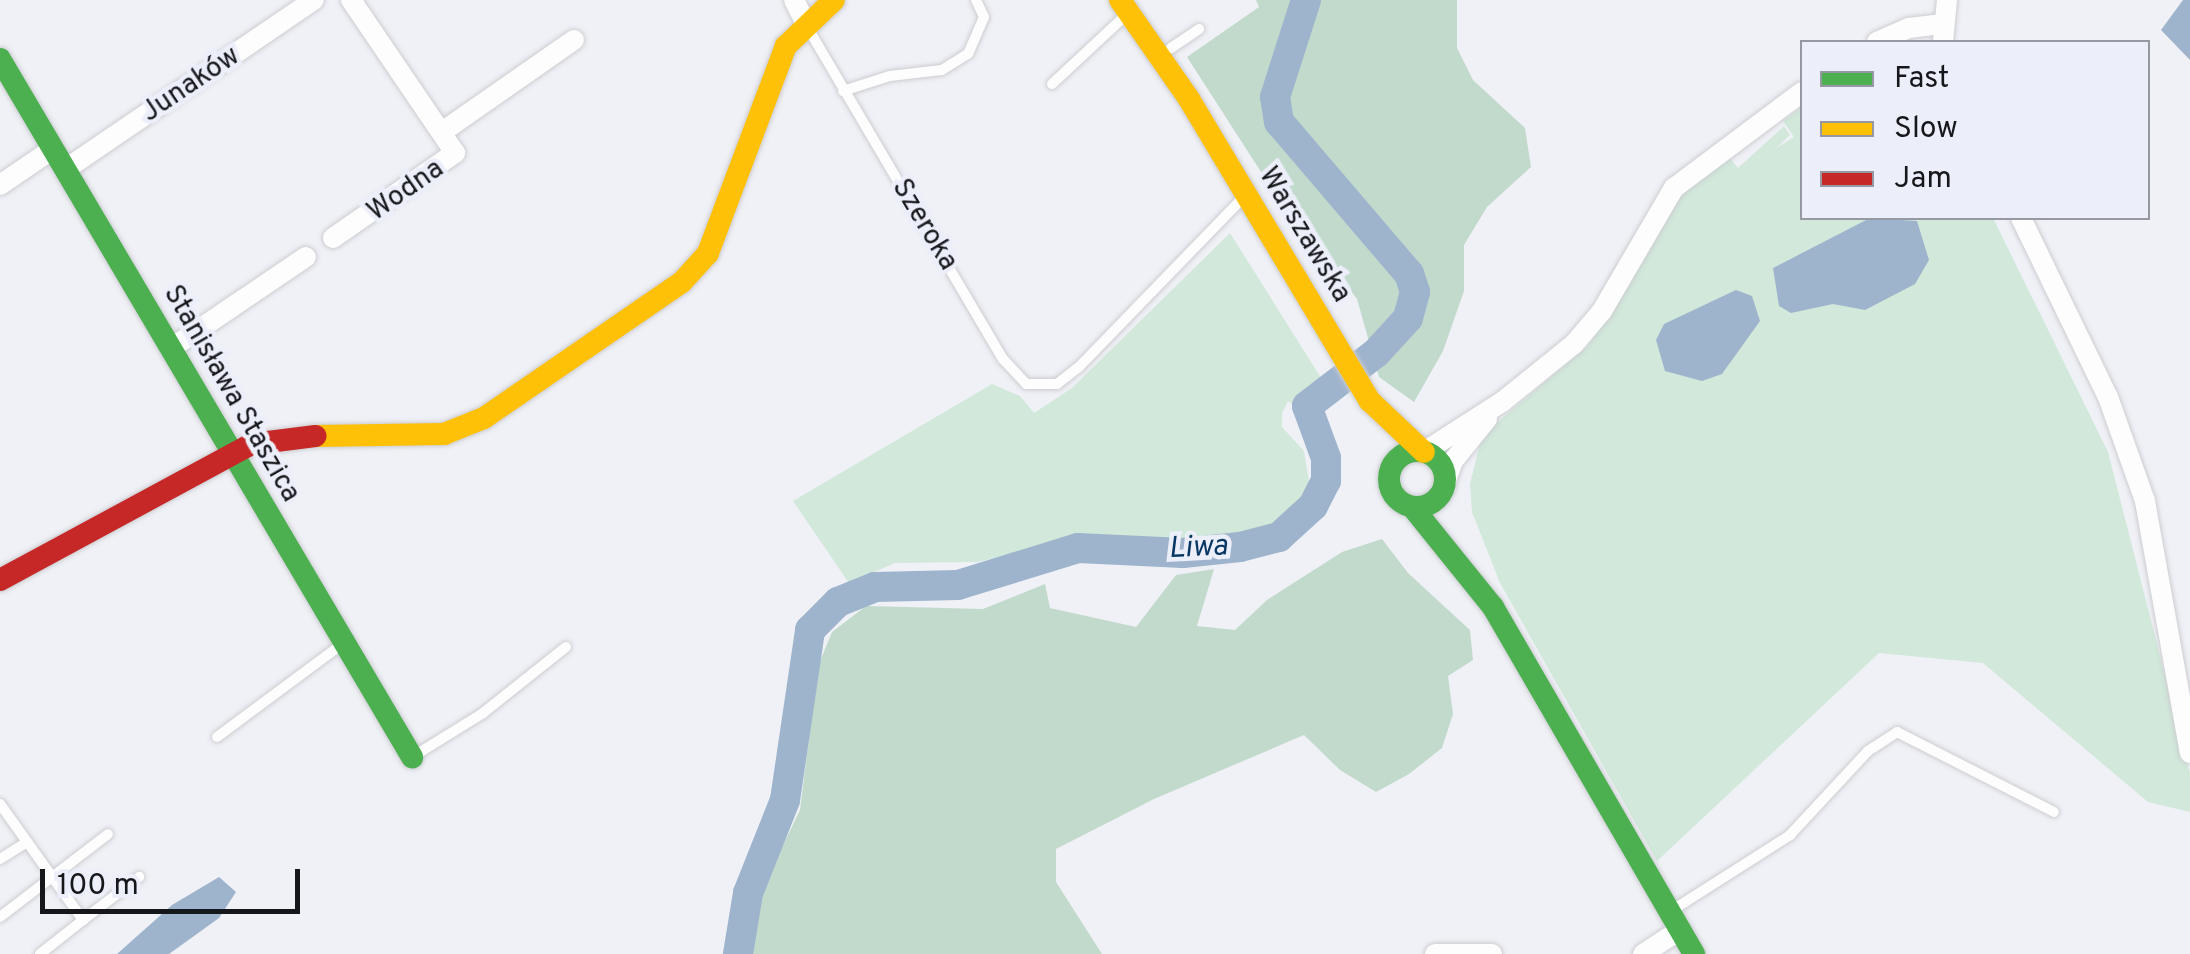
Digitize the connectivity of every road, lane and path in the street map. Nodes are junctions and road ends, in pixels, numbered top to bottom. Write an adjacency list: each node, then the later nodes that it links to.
1 (314, 0): 20 (street, Junaków)
2 (352, 0): 19 (street, Wodna)
3 (794, 0): 8 (street)
4 (834, 0): 8 (street)
5 (976, 0): 16 (lane)
6 (1947, 0): 10 (street)
7 (1130, 4): 13 (street, Warszawska); 15 (lane); 18 (street, Warszawska)
8 (807, 25): 16 (lane, Szeroka); 30 (street)
9 (1199, 29): 13 (lane)
10 (1943, 33): 12 (street)
11 (574, 40): 19 (street, Wodna)
12 (1881, 40)
13 (1171, 48): 18 (street, Warszawska)
14 (0, 60): 20 (street, Stanisława Staszica)
15 (1052, 84)
16 (844, 91): 22 (lane, Szeroka)
17 (1800, 94): 28 (street)
18 (1189, 99): 22 (street, Warszawska)
19 (442, 132): 24 (street, Wodna)
20 (60, 159): 21 (street, Junaków); 26 (street, Stanisława Staszica)
21 (0, 184)
22 (1244, 196): 27 (street, Warszawska)
23 (2021, 220): 39 (street)
24 (332, 238)
25 (306, 256): 26 (street)
26 (170, 349): 30 (street, Stanisława Staszica)
27 (1370, 401): 29 (street); 31 (street)
28 (1502, 402): 29 (street); 32 (street)
29 (1424, 452): 31 (street); 32 (street)
30 (230, 454): 34 (street); 36 (street, Stanisława Staszica)
31 (1391, 467): 33 (street)
32 (1446, 482): 33 (street); 35 (street)
33 (1414, 508): 35 (street)
34 (0, 580)
35 (1493, 608): 50 (street)
36 (343, 643): 38 (lane); 40 (street, Stanisława Staszica)
37 (566, 647): 40 (lane)
38 (218, 736)
39 (2190, 753)
40 (412, 757)
41 (2, 809): 44 (lane)
42 (2054, 812): 50 (lane)
43 (108, 834): 46 (lane)
44 (28, 842): 45 (lane); 46 (lane)
45 (0, 859)
46 (52, 876): 48 (lane); 49 (lane)
47 (138, 877): 49 (lane)
48 (0, 917)
49 (83, 920): 51 (lane)
50 (1676, 920): 54 (street); 55 (street)
51 (40, 954)
52 (1435, 954): 53 (street)
53 (1492, 954)
54 (1643, 954)
55 (1694, 954)

